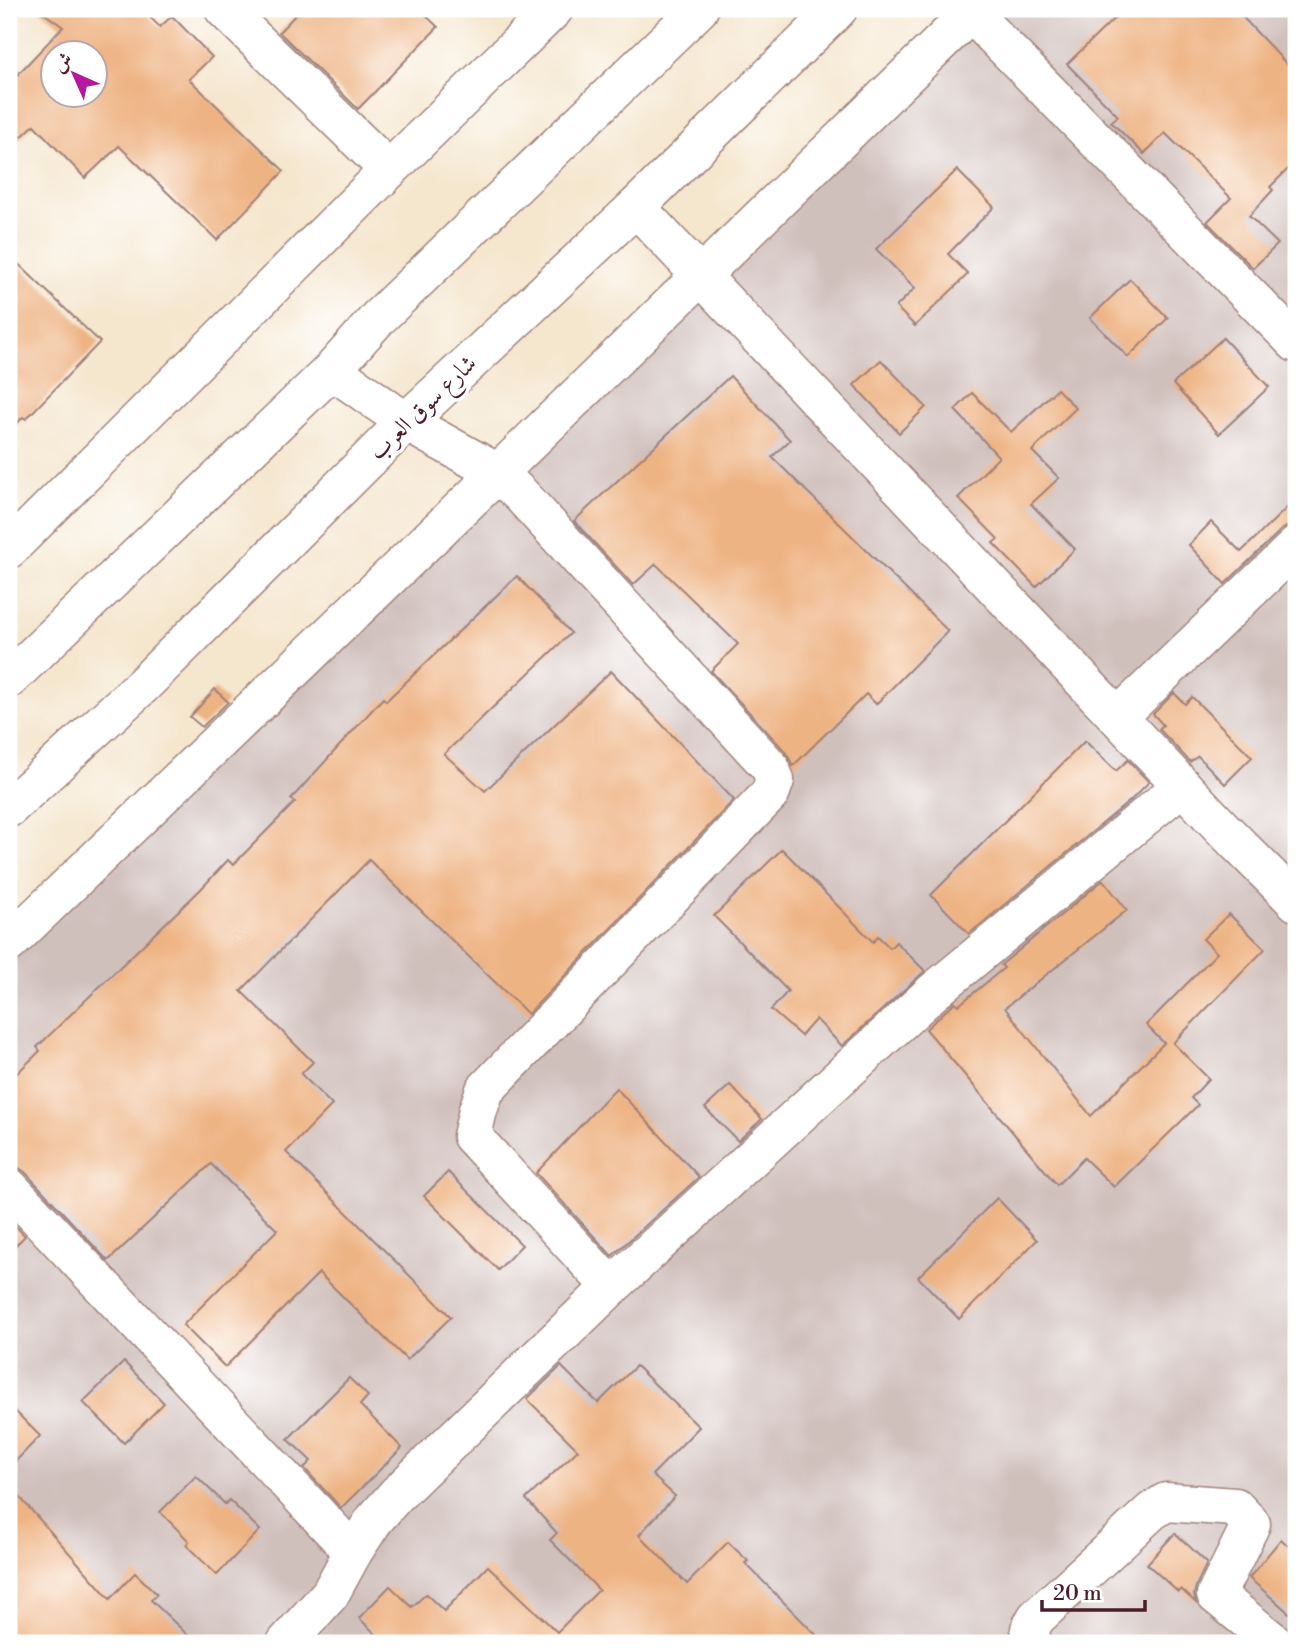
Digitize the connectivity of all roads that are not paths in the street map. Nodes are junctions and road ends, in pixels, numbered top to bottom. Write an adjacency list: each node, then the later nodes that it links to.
1 (554, 9): 6 (street)
2 (699, 9): 10 (street)
3 (838, 9): 7 (street, شارع سوق العرب)
4 (973, 11): 8 (street); 9 (street)
5 (244, 15): 6 (street)
6 (389, 170): 14 (street)
7 (636, 207): 8 (street); 11 (street, شارع سوق العرب)
8 (701, 274): 12 (street); 16 (street)
9 (1296, 343)
10 (332, 370): 11 (street); 15 (street)
11 (406, 422): 12 (street); 18 (street, شارع سوق العرب)
12 (498, 474): 20 (street); 22 (street)
13 (1296, 546): 16 (street)
14 (9, 549)
15 (9, 679)
16 (1118, 717): 17 (street)
17 (1182, 786): 19 (street); 22 (street)
18 (9, 808)
19 (1296, 902)
20 (9, 943)
21 (9, 1187): 23 (street)
22 (611, 1287): 23 (street)
23 (353, 1552): 24 (street)
24 (286, 1643)
25 (1034, 1643): 26 (street)
26 (1275, 1643)

